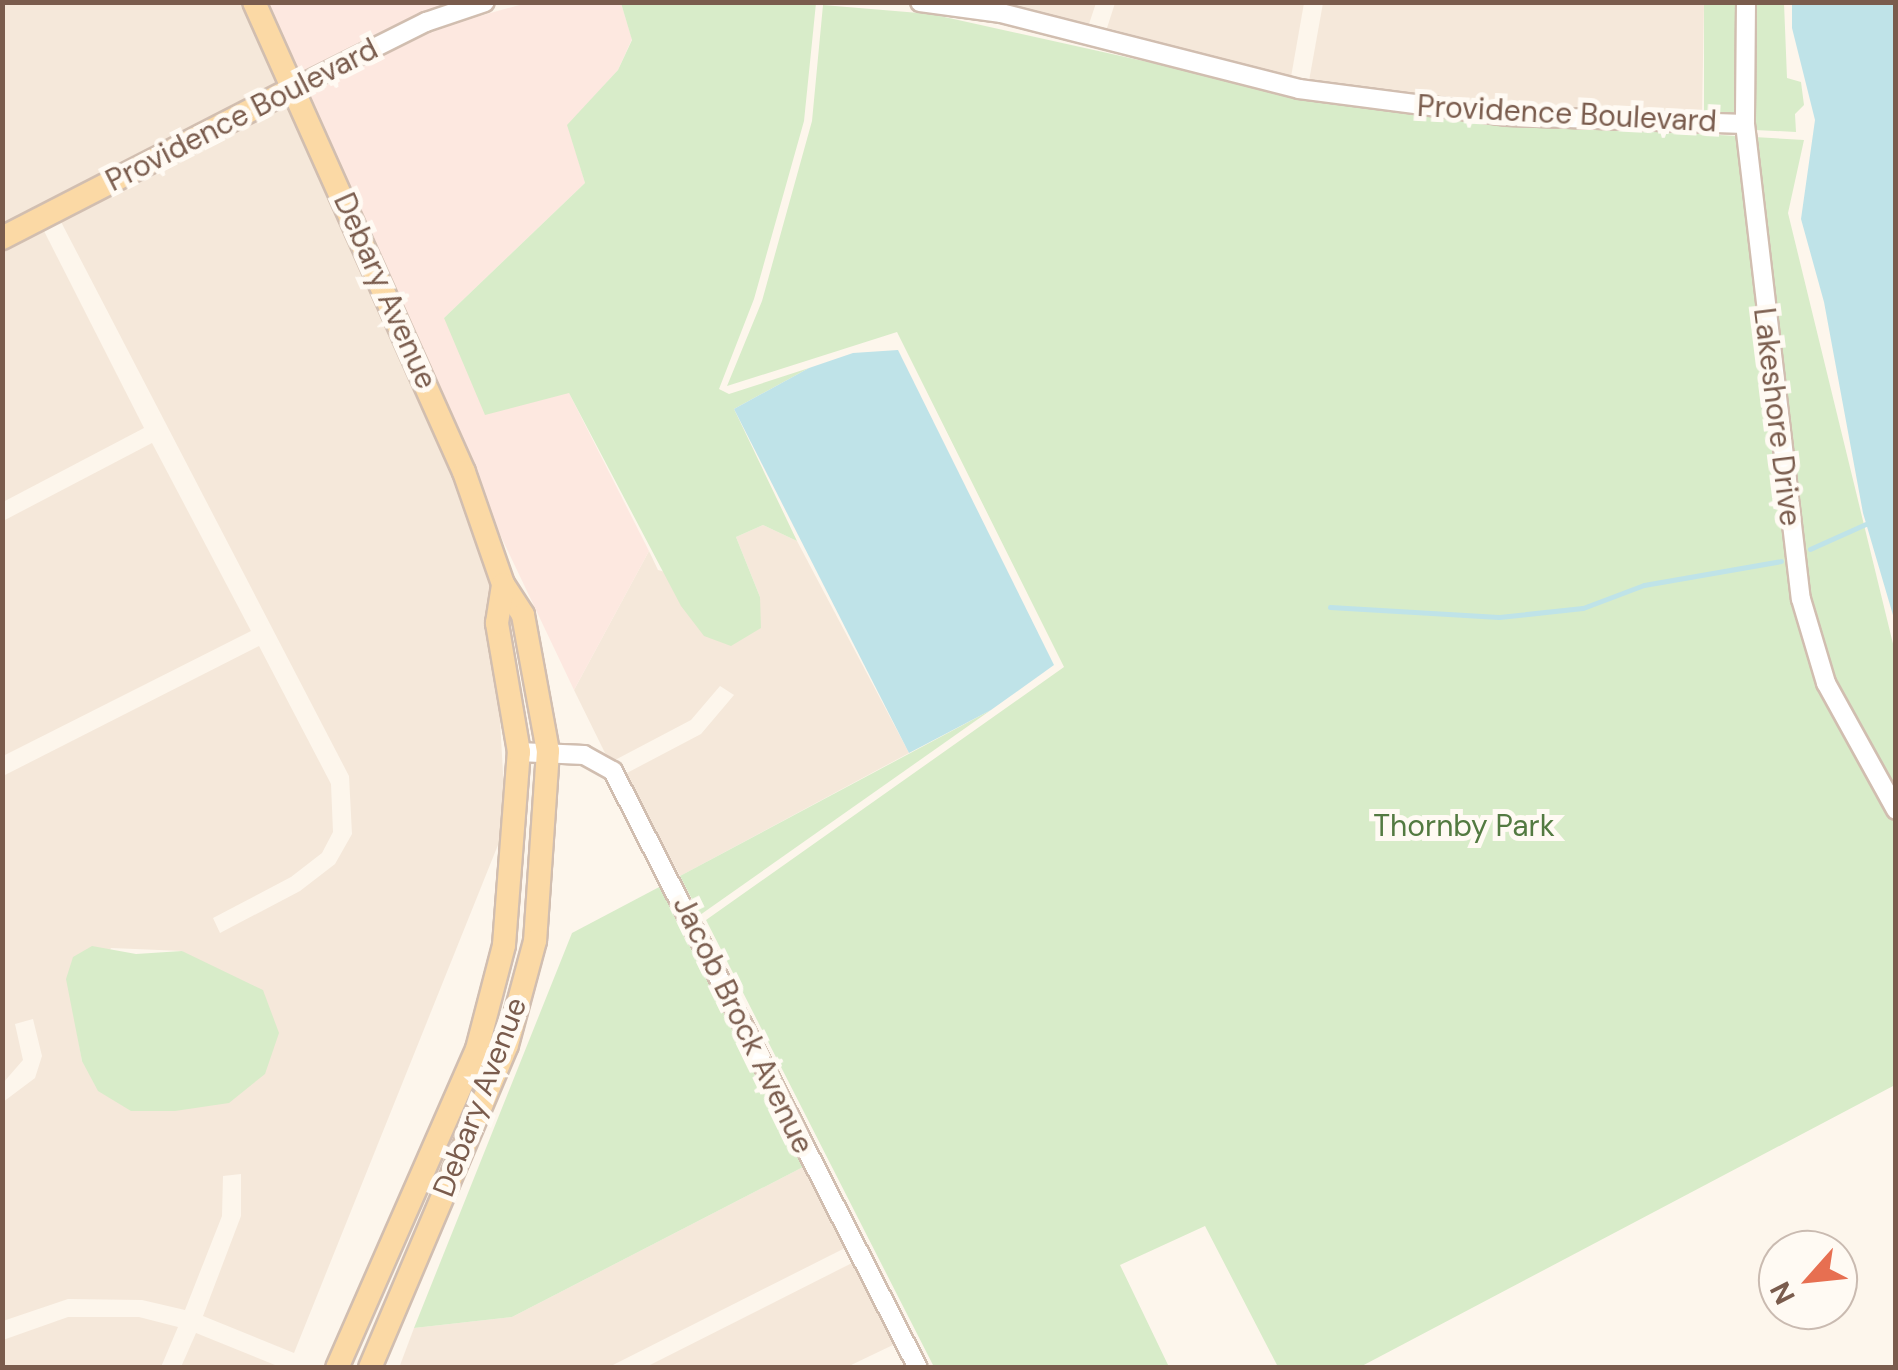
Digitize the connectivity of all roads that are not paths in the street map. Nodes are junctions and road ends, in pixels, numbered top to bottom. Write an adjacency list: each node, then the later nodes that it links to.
1 (254, 2): 5 (main road, Debary Avenue)
2 (485, 2): 5 (street, Providence Boulevard)
3 (920, 2): 6 (street, Providence Boulevard)
4 (1746, 2): 6 (street, Lakeshore Drive)
5 (294, 88): 7 (main road, Providence Boulevard); 8 (main road, Debary Avenue)
6 (1745, 124): 11 (street, Lakeshore Drive)
7 (2, 238)
8 (503, 584): 9 (main road, Debary Avenue); 10 (main road, Debary Avenue)
9 (548, 751): 10 (street, Jacob Brock Avenue); 13 (main road, Debary Avenue); 14 (street, Jacob Brock Avenue)
10 (518, 752): 12 (main road, Debary Avenue)
11 (1896, 810)
12 (337, 1368)
13 (370, 1368)
14 (918, 1368)

